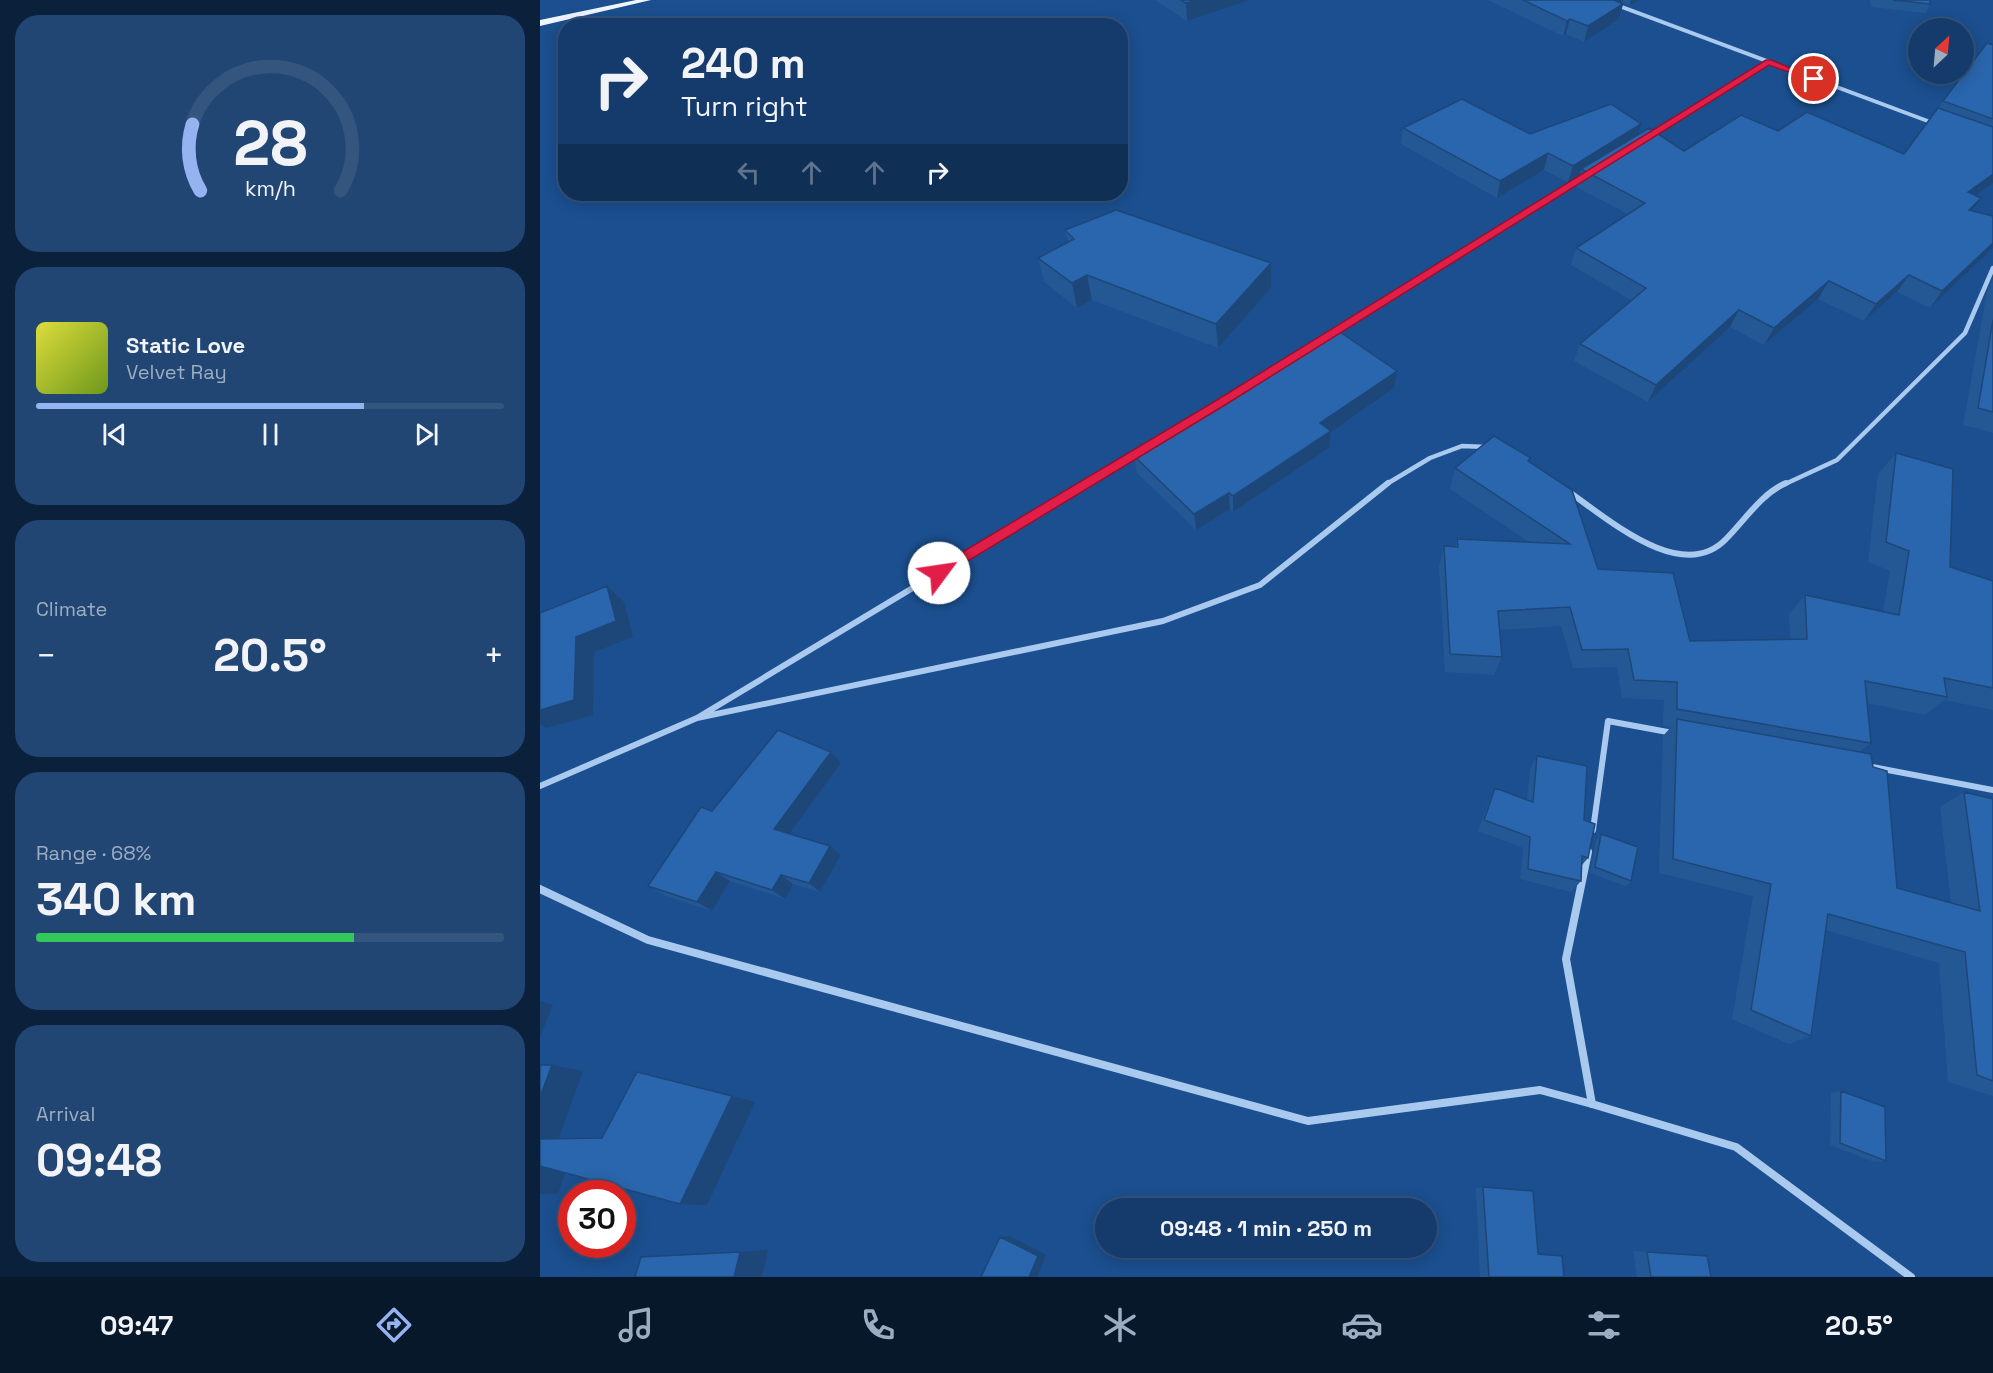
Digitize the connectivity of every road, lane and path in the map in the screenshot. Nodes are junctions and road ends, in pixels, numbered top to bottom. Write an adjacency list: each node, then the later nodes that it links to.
1 (647, 0): 3 (main road)
2 (1603, 0): 6 (street)
3 (563, 18)
4 (558, 19): 5 (main road)
5 (540, 23)
6 (1768, 62): 7 (street); 8 (street)
7 (1937, 124)
8 (1647, 138)
9 (1596, 169): 11 (street)
10 (1993, 268): 14 (street)
11 (1323, 339)
12 (1211, 408): 15 (street)
13 (1497, 450): 15 (street)
14 (1567, 490)
15 (697, 718): 18 (street)
16 (1678, 734): 21 (street)
17 (1853, 764): 19 (street)
18 (540, 786)
19 (1993, 790)
20 (540, 889): 21 (street)
21 (1592, 1104): 22 (street)
22 (1911, 1277)

